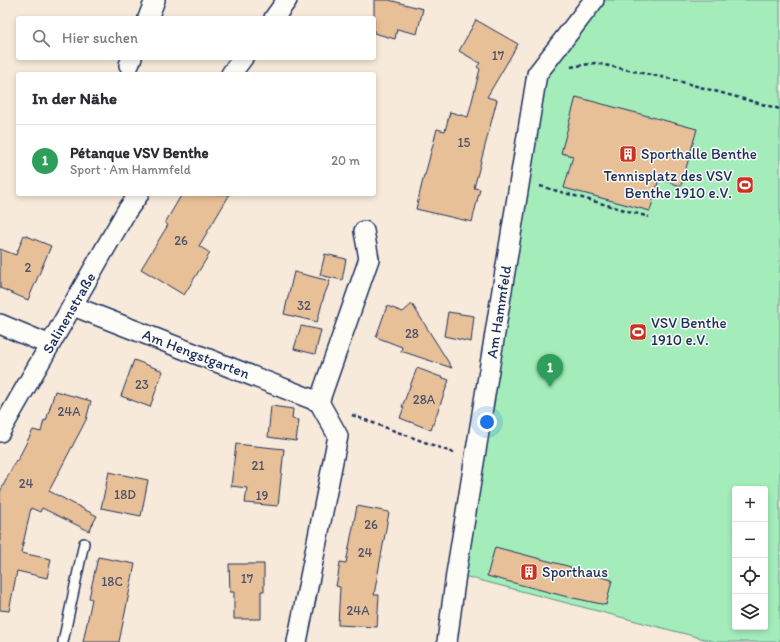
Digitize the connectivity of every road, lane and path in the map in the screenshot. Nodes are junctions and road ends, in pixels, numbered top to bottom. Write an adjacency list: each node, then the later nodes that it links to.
1 (155, 0): 4 (street)
2 (287, 0): 5 (street)
3 (594, 0): 8 (street, Am Hammfeld)
4 (149, 16)
5 (275, 16)
6 (242, 60): 7 (street)
7 (232, 72)
8 (537, 74): 9 (path); 10 (street, Am Hammfeld)
9 (780, 109)
10 (520, 180): 12 (path); 19 (street, Am Hammfeld)
11 (138, 196): 14 (street, Salinenstraße)
12 (649, 217)
13 (364, 231): 17 (street)
14 (73, 306): 16 (street, Salinenstraße); 17 (street, Am Hengstgarten)
15 (0, 324): 16 (street)
16 (50, 345): 18 (street, Salinenstraße)
17 (319, 402): 19 (path); 22 (street)
18 (0, 432)
19 (475, 461): 23 (street, Am Hammfeld)
20 (84, 543): 21 (lane)
21 (63, 642)
22 (297, 642)
23 (447, 642)

